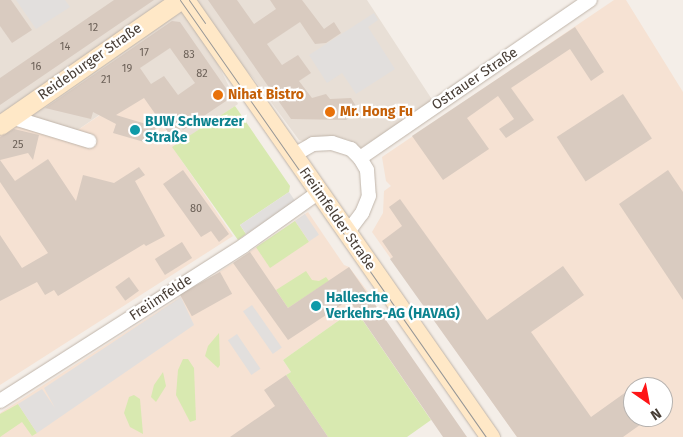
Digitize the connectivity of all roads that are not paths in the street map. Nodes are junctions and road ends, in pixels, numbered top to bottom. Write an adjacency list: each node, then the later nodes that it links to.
1 (180, 0): 4 (street, Reideburger Straße)
2 (185, 0): 6 (street, Freiimfelder Straße)
3 (590, 0): 7 (street, Ostrauer Straße)
4 (6, 121): 5 (street)
5 (89, 141)
6 (294, 156): 7 (street); 8 (street, Freiimfelder Straße)
7 (360, 158): 9 (street)
8 (318, 192): 9 (street, Freiimfelder Straße); 10 (street, Freiimfelde)
9 (347, 233): 11 (street, Freiimfelder Straße)
10 (0, 400)
11 (490, 437)

